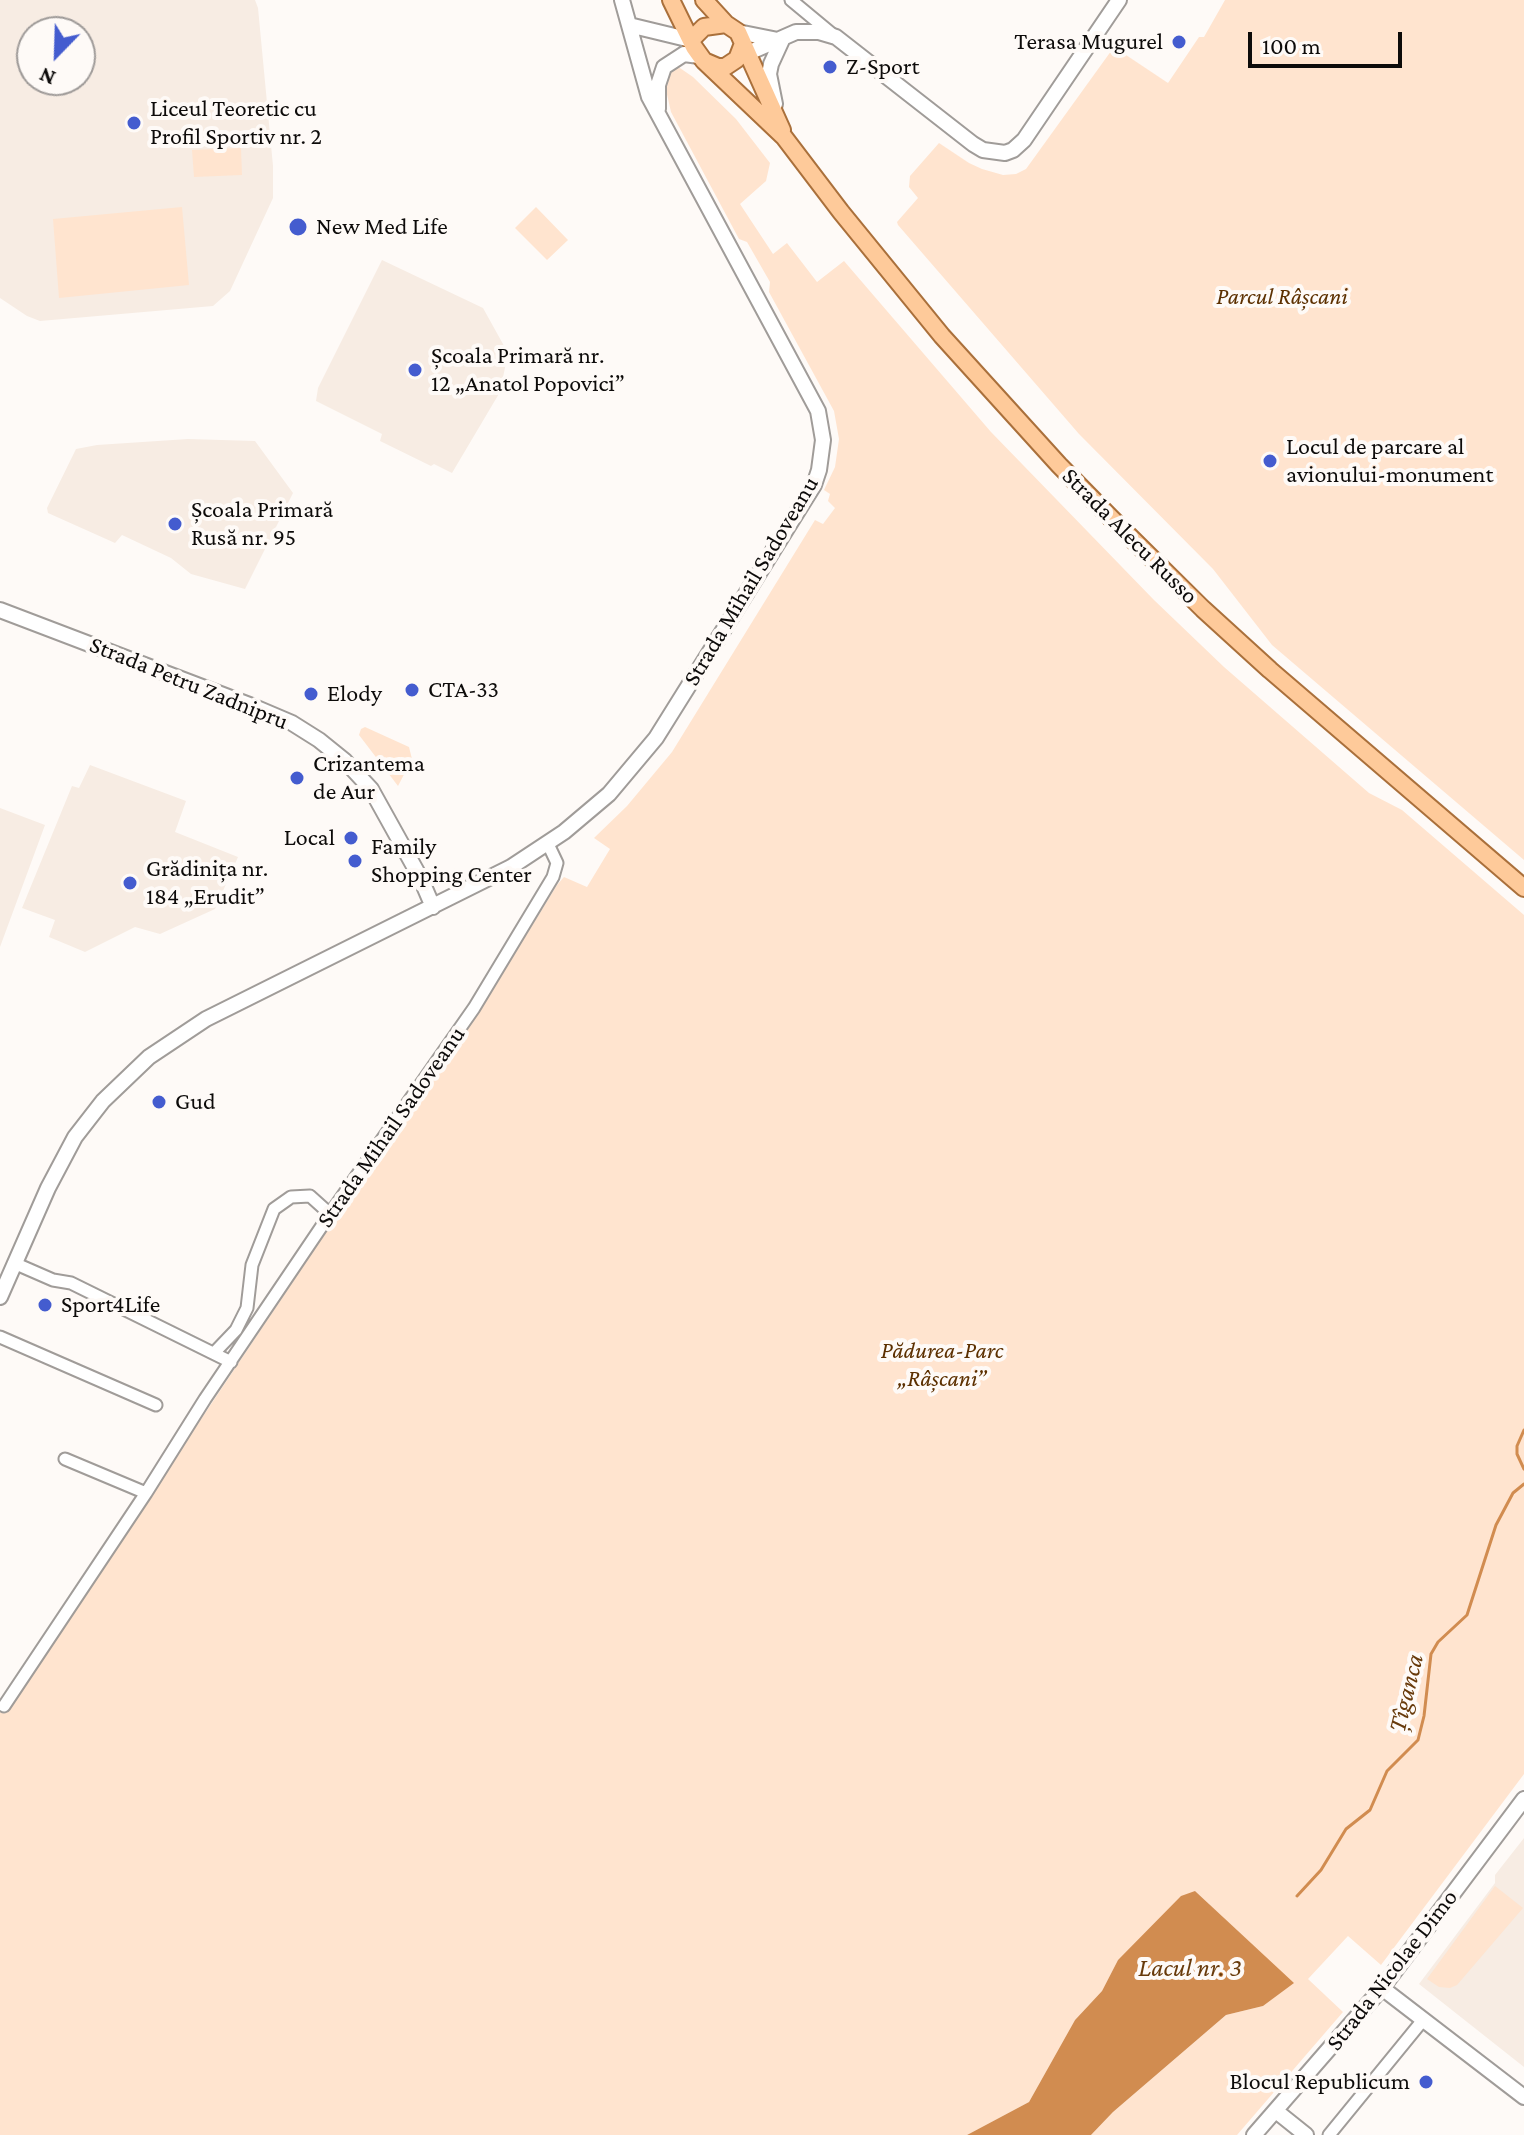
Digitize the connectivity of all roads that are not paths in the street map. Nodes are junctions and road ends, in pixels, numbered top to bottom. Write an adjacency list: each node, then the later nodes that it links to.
1 (622, 0): 6 (main road, Strada Mihail Sadoveanu)
2 (671, 0): 9 (main road)
3 (704, 0): 11 (main road, Strada Alecu Russo)
4 (791, 0): 8 (street)
5 (1119, 0): 8 (main road)
6 (629, 25): 7 (main road); 12 (main road, Strada Mihail Sadoveanu)
7 (648, 31): 9 (main road); 12 (main road)
8 (836, 37): 10 (main road)
9 (691, 40): 11 (main road); 13 (main road, Strada Alecu Russo)
10 (782, 40): 11 (main road); 11 (main road); 16 (main road)
11 (737, 43): 13 (main road); 16 (main road, Strada Alecu Russo)
12 (636, 50): 14 (main road); 15 (main road, Strada Mihail Sadoveanu)
13 (702, 59): 14 (main road); 17 (main road, Strada Alecu Russo)
14 (664, 67): 15 (main road)
15 (659, 113): 19 (main road, Strada Mihail Sadoveanu)
16 (777, 119): 17 (main road, Strada Alecu Russo)
17 (784, 137): 20 (main road, Strada Alecu Russo)
18 (0, 610): 21 (main road, Strada Petru Zadnipru)
19 (548, 844): 21 (main road, Strada Mihail Sadoveanu); 22 (street, Strada Mihail Sadoveanu)
20 (1524, 888)
21 (433, 907): 23 (main road, Strada Mihail Sadoveanu)
22 (330, 1214): 26 (street); 27 (street, Strada Mihail Sadoveanu)
23 (14, 1263): 24 (main road, Strada Mihail Sadoveanu); 26 (street)
24 (0, 1297)
25 (0, 1337): 28 (street)
26 (214, 1353): 27 (street)
27 (231, 1362): 30 (street, Strada Mihail Sadoveanu)
28 (156, 1405)
29 (65, 1459): 30 (street)
30 (146, 1493): 31 (street, Strada Mihail Sadoveanu)
31 (4, 1706)
32 (1524, 1799): 33 (main road, Strada Nicolae Dimo)
33 (1382, 1988): 34 (main road); 36 (main road, Strada Nicolae Dimo)
34 (1423, 2020): 35 (main road); 39 (street)
35 (1524, 2097)
36 (1276, 2111): 37 (main road, Strada Nicolae Dimo); 38 (main road)
37 (1254, 2135)
38 (1306, 2135)
39 (1329, 2135)

